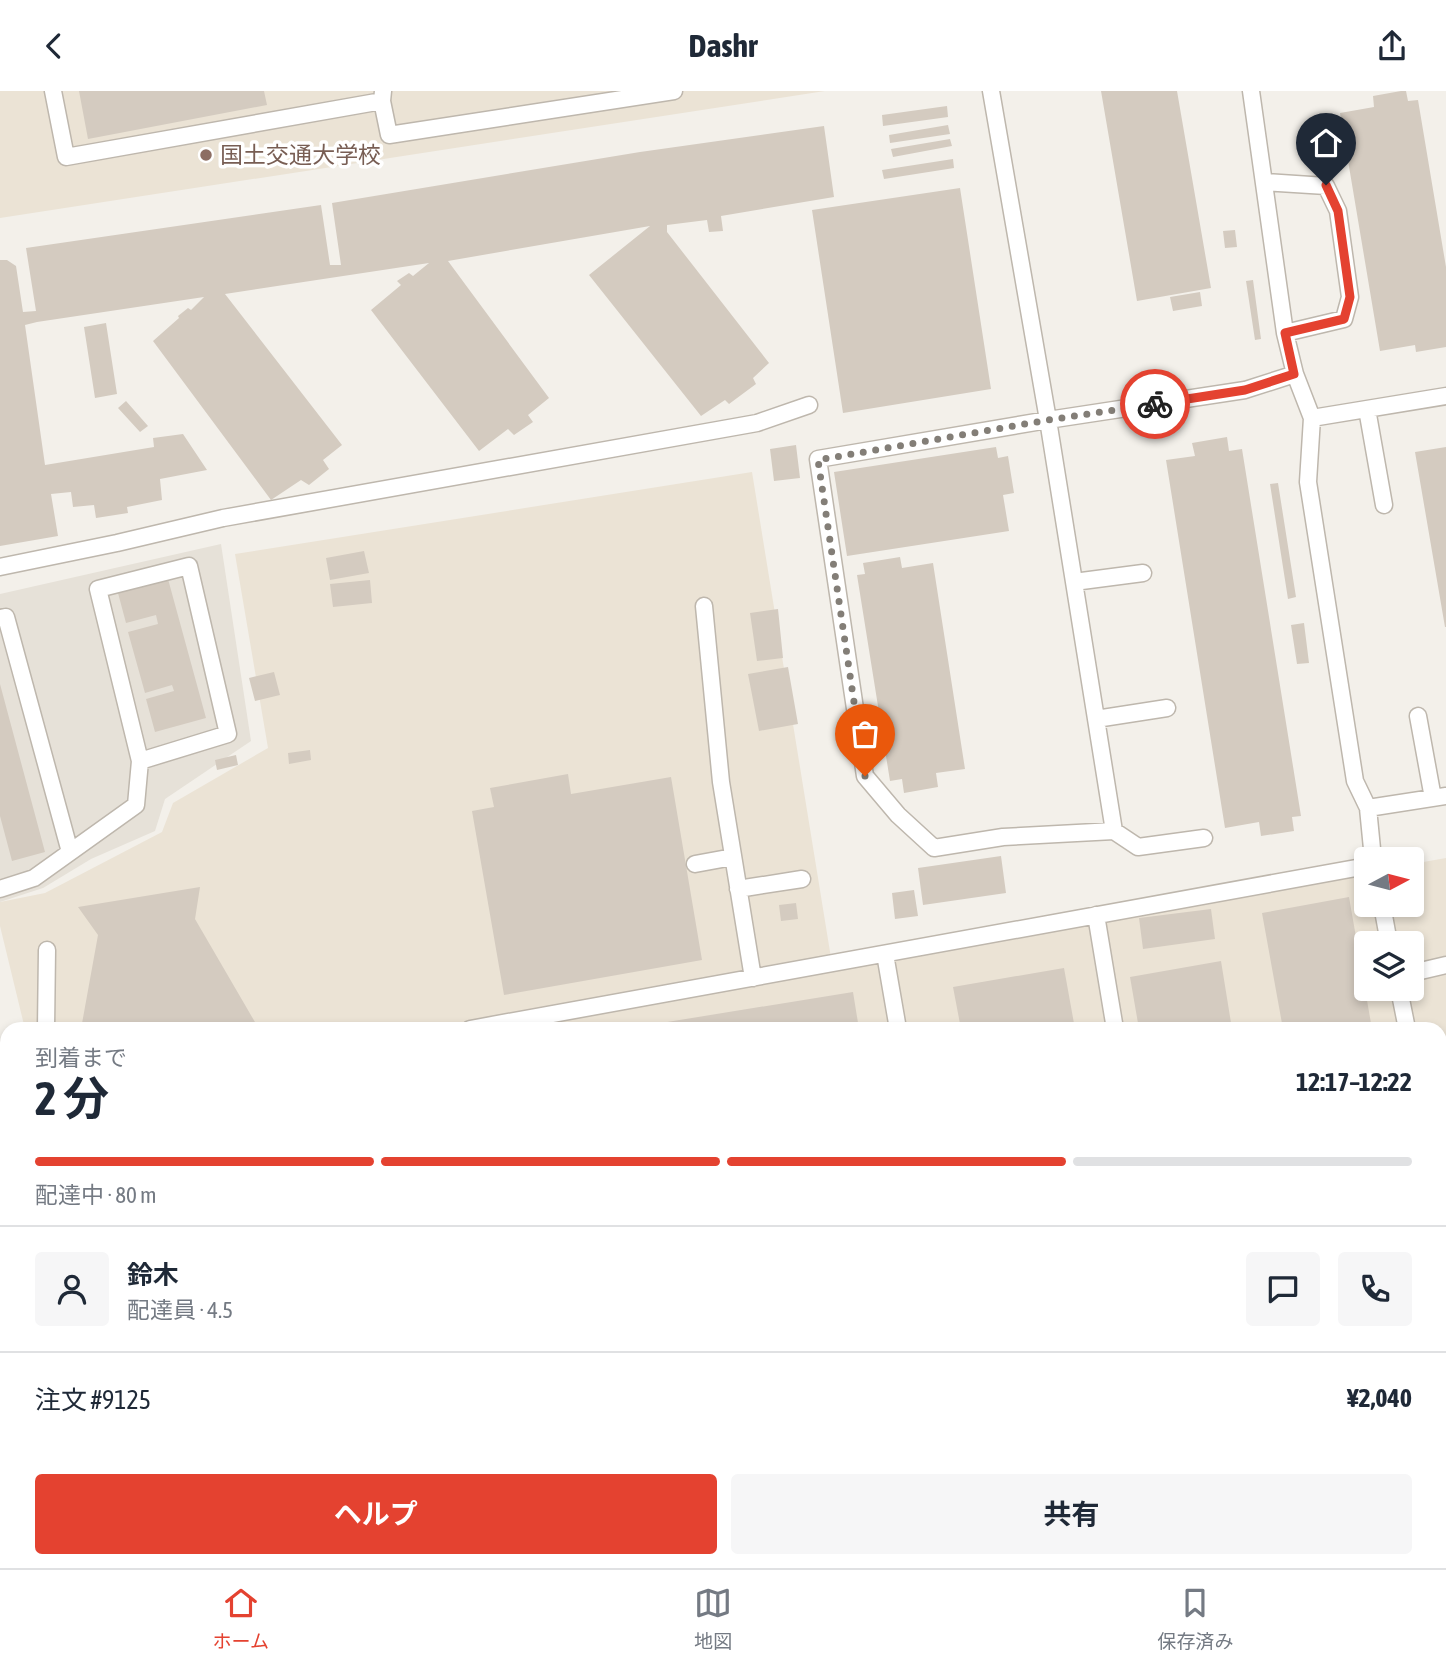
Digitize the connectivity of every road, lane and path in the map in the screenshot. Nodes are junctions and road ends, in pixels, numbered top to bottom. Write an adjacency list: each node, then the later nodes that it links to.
1 (53, 91): 5 (lane)
2 (674, 91): 5 (lane)
3 (991, 91): 13 (lane)
4 (1251, 91): 6 (lane)
5 (382, 96)
6 (1264, 182): 7 (lane); 7 (lane)
7 (1285, 333): 8 (lane)
8 (1294, 374): 12 (lane); 13 (lane)
9 (1446, 396): 11 (lane)
10 (809, 405): 15 (lane)
11 (1367, 409): 12 (lane); 14 (lane)
12 (1312, 418): 25 (lane)
13 (1048, 420): 17 (lane); 26 (lane)
14 (1384, 505)
15 (0, 567)
16 (1143, 573): 17 (lane)
17 (1074, 582): 22 (lane)
18 (704, 606): 30 (lane)
19 (0, 618): 29 (lane)
20 (1167, 708): 22 (lane)
21 (1418, 716): 24 (lane)
22 (1096, 719): 26 (lane)
23 (140, 761): 23 (lane); 29 (lane)
24 (1439, 797): 25 (lane)
25 (1368, 808): 28 (lane)
26 (1114, 831): 27 (lane)
27 (1204, 838)
28 (1372, 847)
29 (70, 852): 34 (lane)
30 (733, 857): 31 (lane); 35 (lane)
31 (695, 863)
32 (1354, 868): 36 (lane)
33 (802, 879): 35 (lane)
34 (0, 889)
35 (738, 889): 41 (lane)
36 (1096, 915): 38 (lane); 46 (lane)
37 (47, 950): 43 (lane)
38 (885, 954): 41 (lane); 45 (lane)
39 (1446, 965): 40 (lane)
40 (1424, 970)
41 (753, 978): 44 (lane)
42 (1401, 1001): 47 (lane)
43 (46, 1022)
44 (509, 1022)
45 (897, 1022)
46 (1114, 1022)
47 (1406, 1022)

